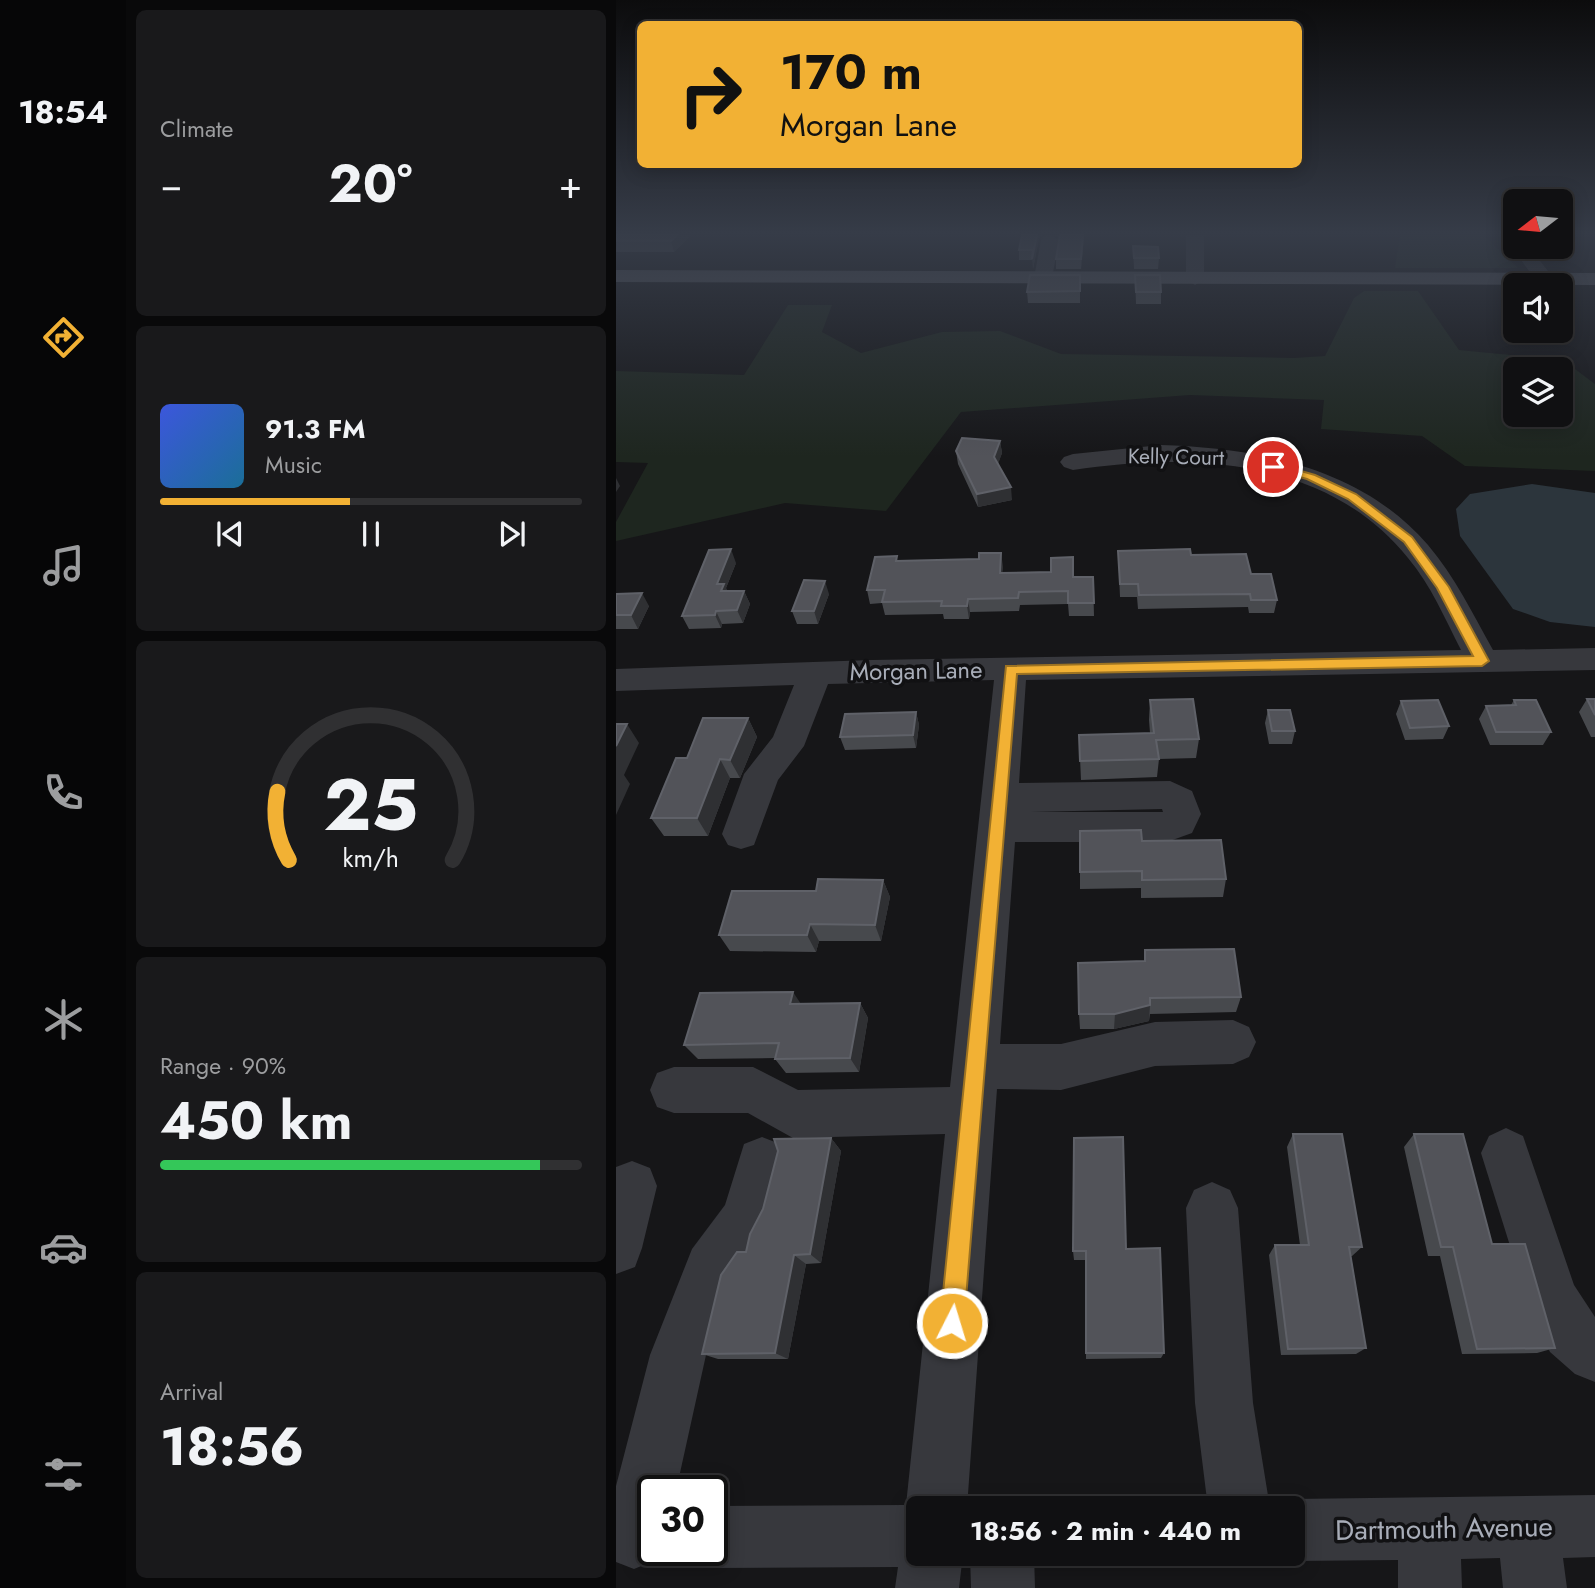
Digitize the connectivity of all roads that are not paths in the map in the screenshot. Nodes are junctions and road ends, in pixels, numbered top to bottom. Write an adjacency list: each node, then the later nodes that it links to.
1 (1073, 463): 3 (street, Kelly Court)
2 (1595, 659): 3 (street, Morgan Lane)
3 (1482, 661): 4 (street, Morgan Lane)
4 (1011, 669): 5 (street, Morgan Lane); 9 (street)
5 (815, 673): 6 (street, Morgan Lane); 7 (street)
6 (616, 680)
7 (741, 834)
8 (1233, 1042): 9 (street)
9 (973, 1088): 10 (street); 17 (street)
10 (674, 1090)
11 (1506, 1153): 16 (street)
12 (762, 1162): 25 (street)
13 (632, 1186): 15 (street)
14 (1212, 1209): 18 (street)
15 (616, 1248)
16 (1595, 1354)
17 (937, 1496)
18 (1237, 1496)
19 (1595, 1526): 20 (street, Dartmouth Avenue)
20 (1528, 1527): 21 (street, Dartmouth Avenue); 31 (lane)
21 (1429, 1528): 22 (street, Dartmouth Avenue); 30 (street)
22 (1305, 1531)
23 (906, 1536): 24 (street)
24 (728, 1537)
25 (634, 1538)
26 (930, 1566): 28 (street)
27 (1002, 1566): 29 (street)
28 (927, 1588)
29 (1003, 1588)
30 (1430, 1588)
31 (1535, 1588)

